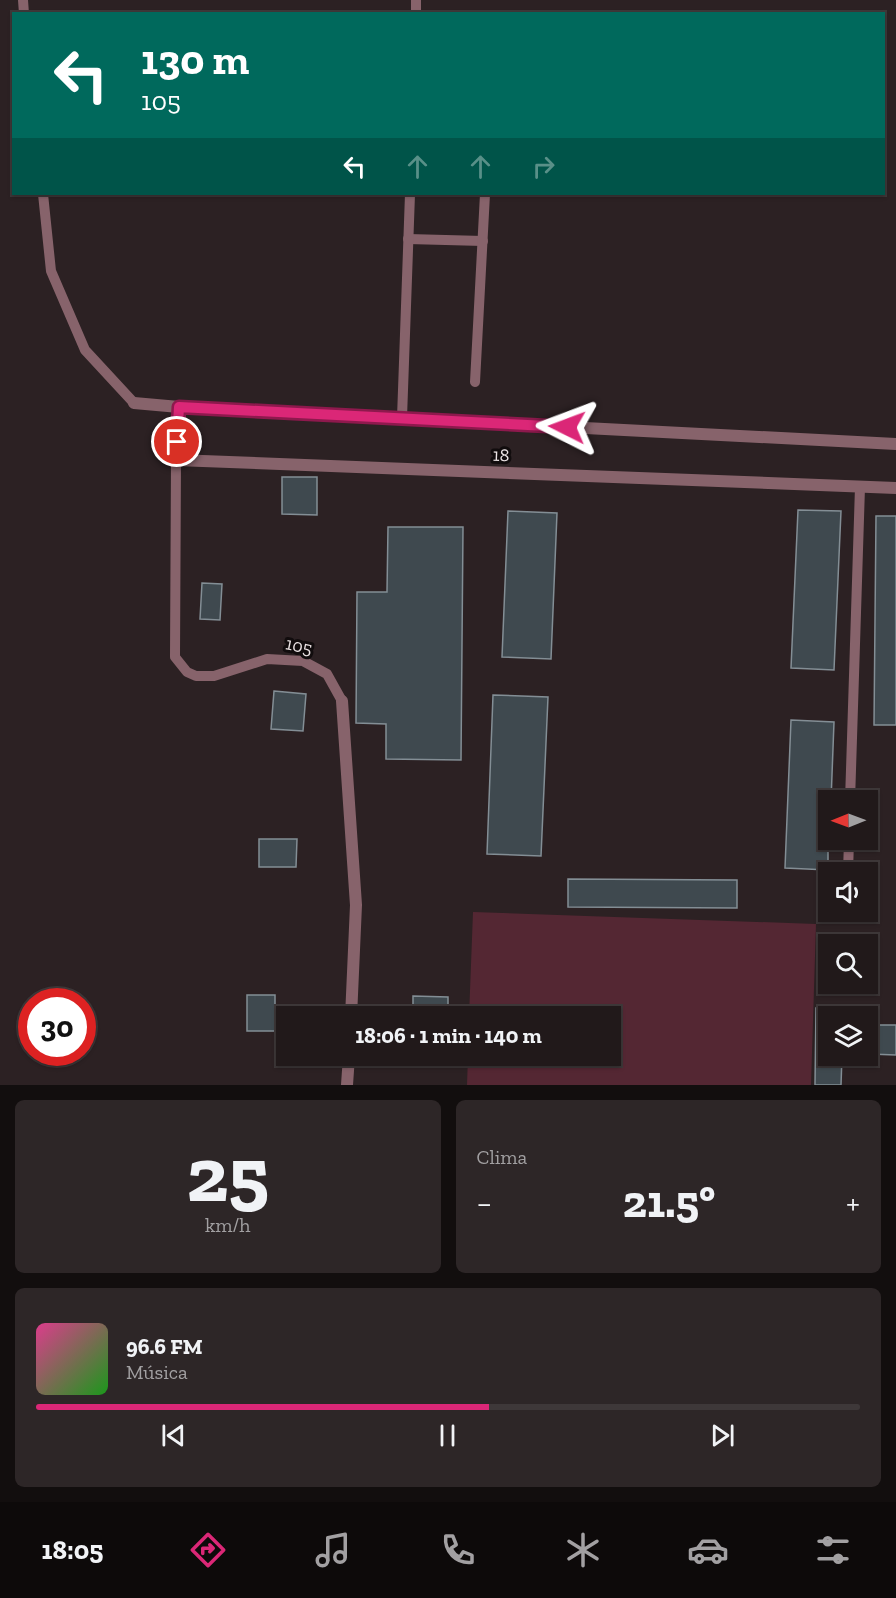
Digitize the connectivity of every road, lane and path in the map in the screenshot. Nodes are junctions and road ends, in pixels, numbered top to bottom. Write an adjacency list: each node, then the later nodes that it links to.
1 (43, 195): 7 (lane)
2 (410, 195): 4 (lane)
3 (485, 195): 5 (lane)
4 (408, 239): 5 (lane); 9 (lane)
5 (483, 241): 6 (lane)
6 (476, 382)
7 (134, 403): 8 (street, 18)
8 (179, 407): 9 (street, 18); 11 (street, 105)
9 (402, 418): 10 (street, 18)
10 (896, 444)
11 (176, 460): 12 (street, 18); 14 (lane, 105)
12 (860, 487): 13 (street, 18); 15 (lane)
13 (896, 488)
14 (342, 701): 16 (street, 105)
15 (850, 790)
16 (351, 1006)
17 (348, 1066): 18 (street)
18 (347, 1085)

